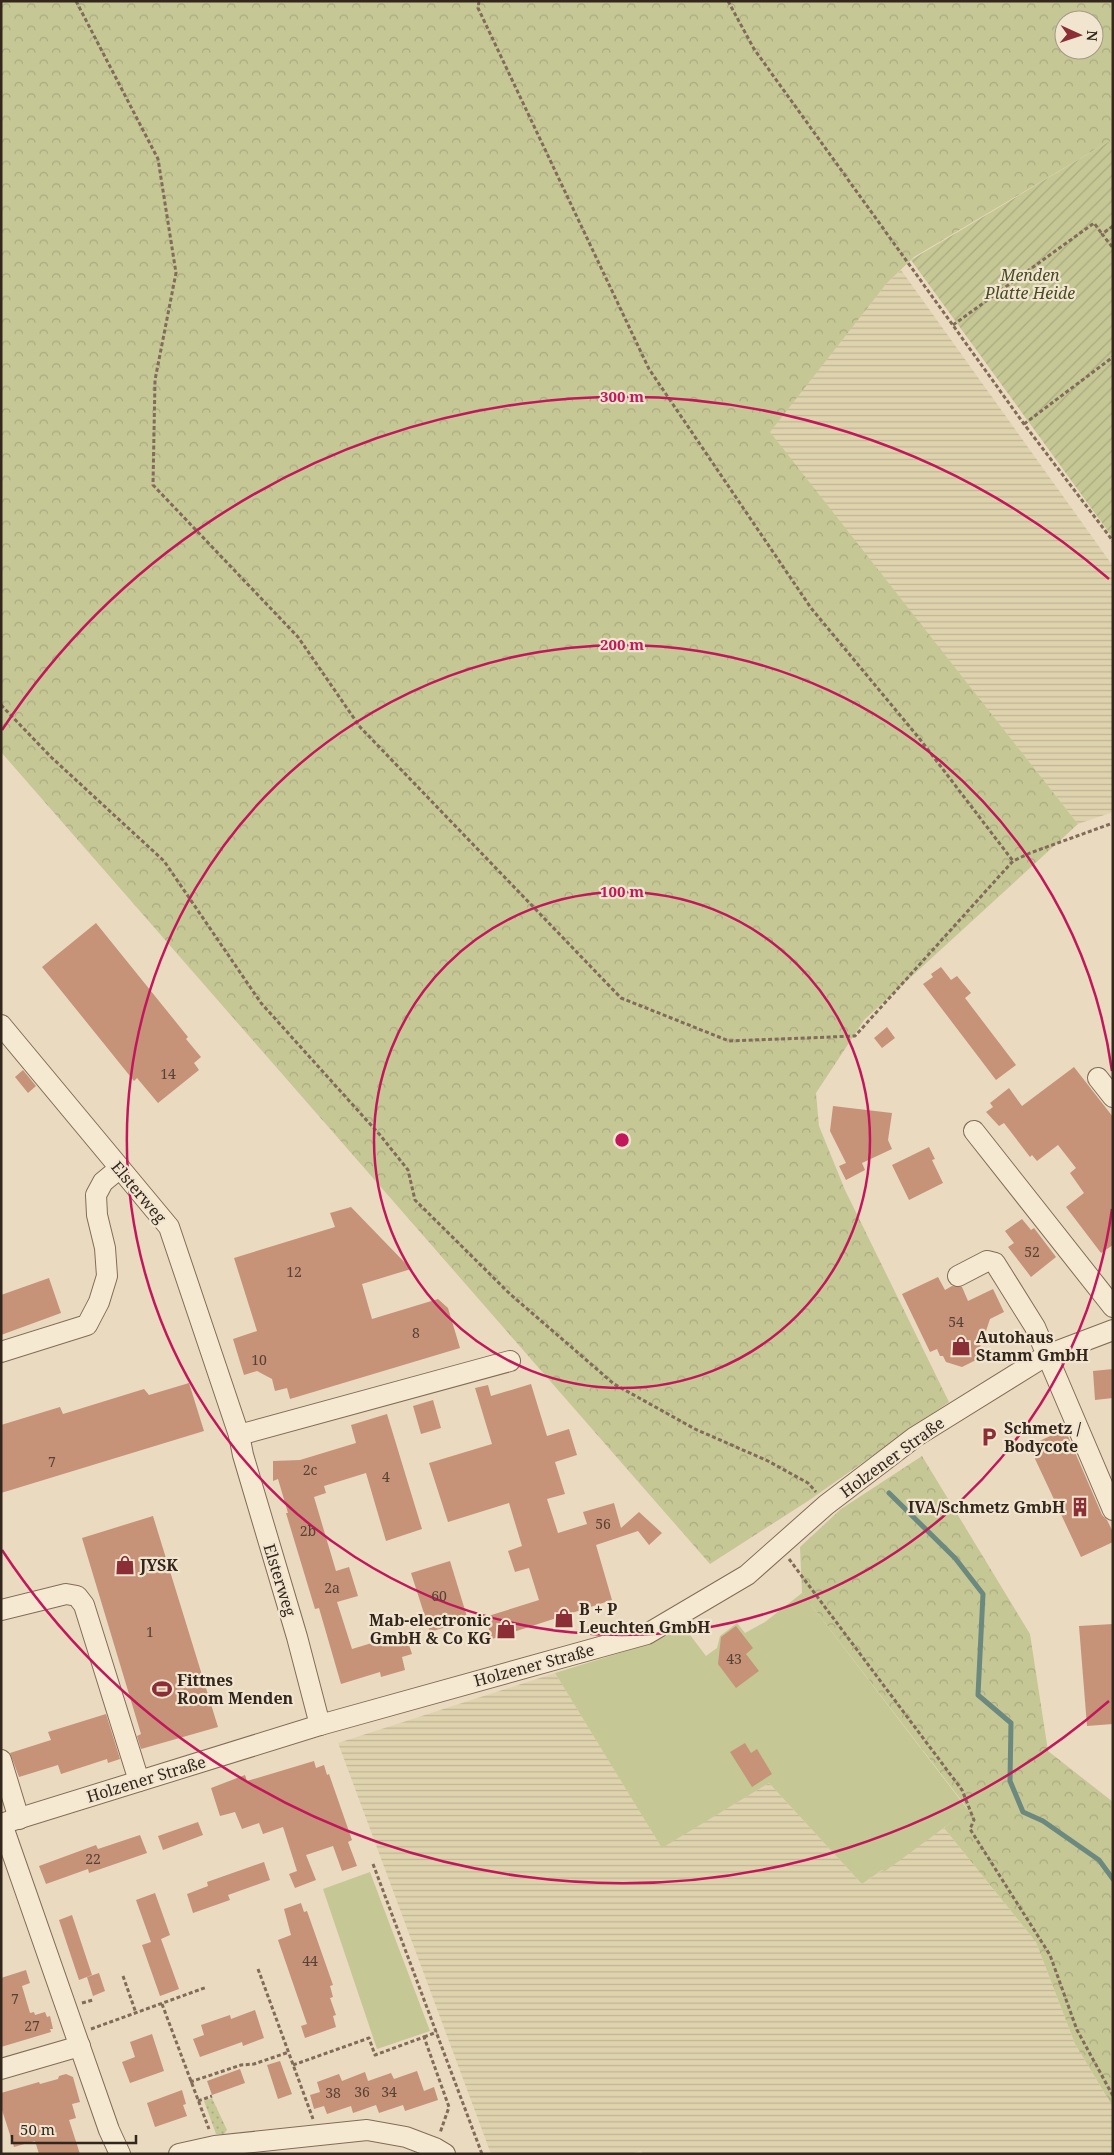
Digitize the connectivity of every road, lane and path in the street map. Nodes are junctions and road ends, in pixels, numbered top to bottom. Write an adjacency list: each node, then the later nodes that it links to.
1 (76, 1): 13 (path)
2 (479, 1): 13 (path)
3 (728, 1): 7 (path)
4 (1113, 226): 5 (path)
5 (1102, 234): 6 (path); 7 (path)
6 (1113, 248)
7 (953, 325): 9 (path)
8 (1113, 356): 9 (path)
9 (1024, 424): 10 (path)
10 (1113, 541)
11 (1, 705): 26 (path)
12 (1113, 823): 13 (path)
13 (1013, 861)
14 (5, 1029): 18 (street, Elsterweg)
15 (1098, 1078): 16 (street)
16 (1113, 1097)
17 (974, 1131): 20 (street)
18 (120, 1168): 22 (street); 25 (street, Elsterweg)
19 (958, 1276): 23 (street)
20 (1113, 1307)
21 (1113, 1330): 23 (street, Holzener Straße)
22 (1, 1352)
23 (1047, 1355): 26 (street, Holzener Straße); 27 (street)
24 (510, 1361): 25 (street)
25 (239, 1435): 30 (street, Elsterweg)
26 (826, 1505): 28 (street, Holzener Straße)
27 (1113, 1510)
28 (780, 1546): 30 (street, Holzener Straße); 48 (path)
29 (1, 1610): 32 (street)
30 (320, 1724): 32 (street, Holzener Straße)
31 (1, 1760): 33 (street)
32 (140, 1781): 33 (street, Holzener Straße)
33 (8, 1822): 42 (street)
34 (373, 1864): 40 (path)
35 (258, 1969): 43 (path)
36 (123, 1976): 39 (path)
37 (207, 1987): 38 (path)
38 (162, 2004): 39 (path); 46 (path)
39 (136, 2013): 42 (path)
40 (436, 2032): 41 (path); 55 (path)
41 (424, 2037): 44 (path); 52 (path)
42 (78, 2040): 45 (street); 53 (street)
43 (289, 2052): 44 (path); 46 (path)
44 (293, 2065): 50 (path)
45 (1, 2069)
46 (190, 2082): 49 (path)
47 (212, 2096): 49 (path)
48 (1113, 2096)
49 (198, 2101): 51 (path)
50 (316, 2135): 51 (street); 52 (street)
51 (215, 2146): 54 (street)
52 (440, 2151)
53 (120, 2154)
54 (179, 2154)
55 (482, 2154)

